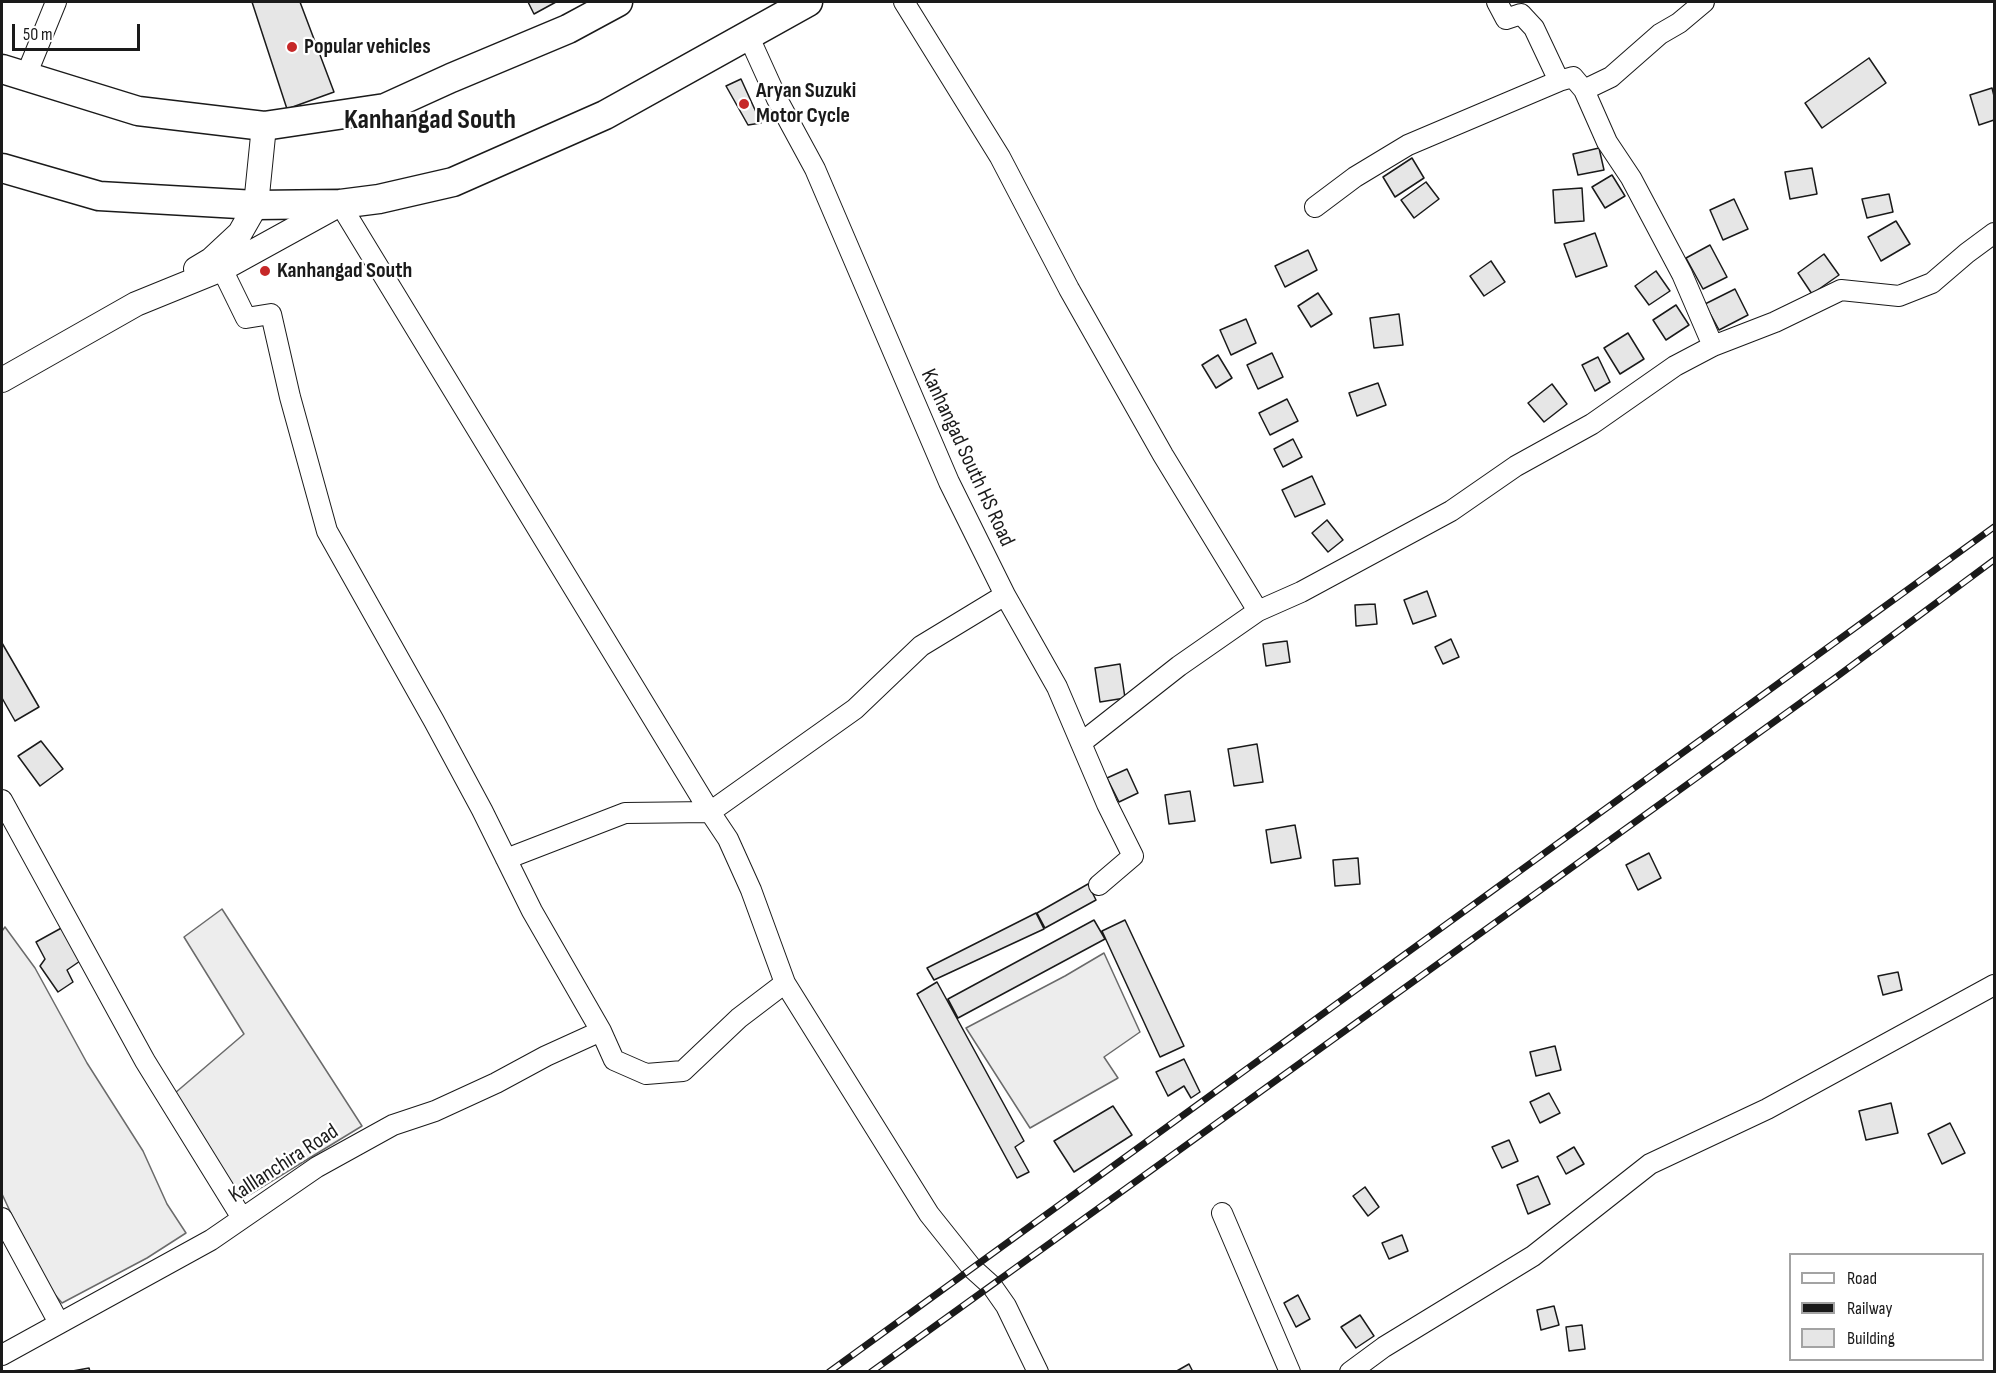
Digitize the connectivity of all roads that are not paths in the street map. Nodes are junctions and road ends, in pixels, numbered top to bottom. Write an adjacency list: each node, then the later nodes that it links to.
1 (56, 2): 8 (street)
2 (618, 2): 11 (highway)
3 (808, 2): 7 (highway)
4 (904, 2): 22 (street)
5 (1497, 2): 9 (street)
6 (1704, 2): 10 (street)
7 (748, 35): 13 (highway); 21 (street, Kanhangad South HS Road)
8 (14, 74): 11 (highway)
9 (1559, 81): 10 (street); 15 (street)
10 (1584, 90): 19 (street)
11 (264, 126): 14 (main road)
12 (2, 168): 14 (highway)
13 (340, 204): 14 (highway); 17 (main road); 25 (street)
14 (256, 206): 18 (main road)
15 (1315, 207)
16 (1995, 233): 19 (street)
17 (222, 269): 18 (main road); 26 (street)
18 (136, 304): 20 (main road)
19 (1713, 346): 22 (street)
20 (2, 380)
21 (1005, 595): 23 (street, Kanhangad South HS Road); 25 (street)
22 (1258, 611): 23 (street)
23 (1081, 743): 27 (street, Kanhangad South HS Road)
24 (2, 800): 33 (street)
25 (710, 812): 26 (street); 28 (street)
26 (506, 859): 30 (street)
27 (1099, 885)
28 (784, 983): 30 (street); 36 (street)
29 (1995, 985): 38 (street)
30 (601, 1031): 33 (street, Kalllanchira Road)
31 (1222, 1213): 37 (street)
32 (2, 1218): 34 (street)
33 (242, 1218): 34 (street, Kalllanchira Road)
34 (59, 1323): 35 (street, Kalllanchira Road)
35 (2, 1355)
36 (1038, 1371)
37 (1290, 1371)
38 (1350, 1371)

